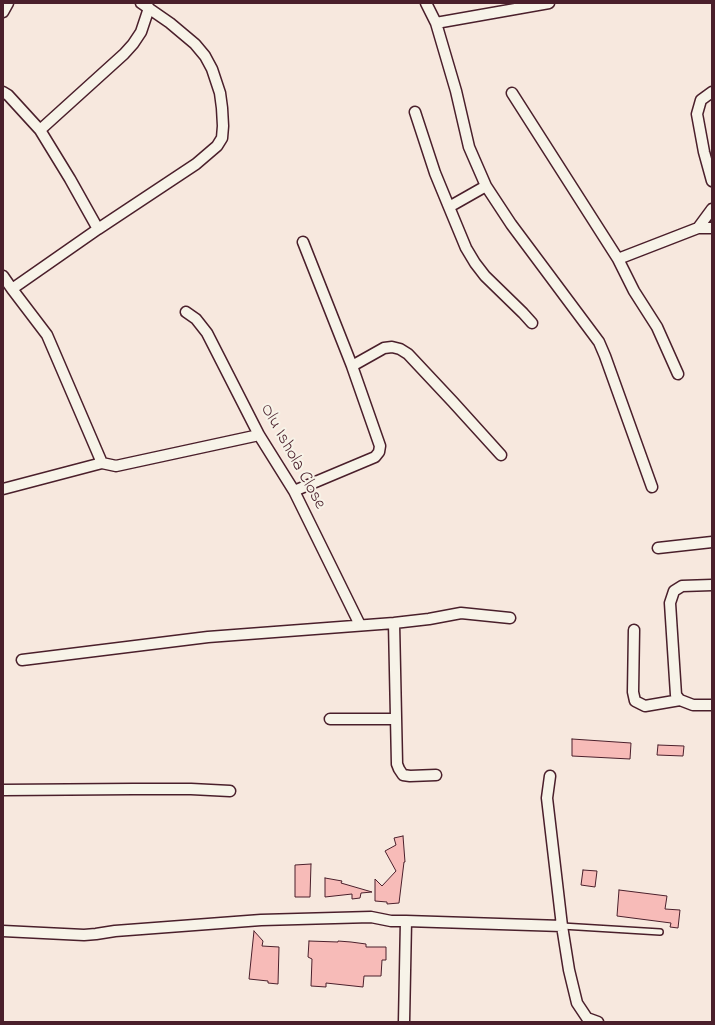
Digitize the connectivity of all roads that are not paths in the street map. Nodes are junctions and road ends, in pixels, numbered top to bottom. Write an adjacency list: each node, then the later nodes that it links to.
1 (8, 3): 5 (street)
2 (426, 3): 6 (street)
3 (549, 3): 6 (street)
4 (145, 6): 11 (street); 18 (street)
5 (3, 12)
6 (436, 23): 13 (street)
7 (3, 92): 11 (street)
8 (712, 92): 12 (street)
9 (512, 93): 20 (street)
10 (415, 112): 14 (street)
11 (40, 130): 18 (street)
12 (712, 180)
13 (486, 186): 14 (street); 30 (street)
14 (449, 207): 24 (street)
15 (712, 210): 16 (street)
16 (698, 228): 17 (street); 20 (street)
17 (712, 228)
18 (98, 229): 22 (street)
19 (303, 242): 25 (street)
20 (618, 259): 26 (street)
21 (3, 276): 22 (street)
22 (12, 289): 29 (street)
23 (186, 312): 27 (street, Olu Ishola Close)
24 (532, 323)
25 (352, 366): 28 (street); 32 (street)
26 (678, 374)
27 (259, 435): 29 (street); 32 (street, Olu Ishola Close)
28 (500, 455)
29 (102, 463): 31 (street)
30 (652, 487)
31 (3, 489)
32 (294, 491): 38 (street, Olu Ishola Close)
33 (712, 542): 34 (street)
34 (658, 548)
35 (712, 585): 41 (street)
36 (510, 618): 37 (street)
37 (394, 623): 38 (street); 44 (street)
38 (360, 625): 40 (street)
39 (634, 630): 41 (street)
40 (22, 660)
41 (680, 700): 42 (street)
42 (712, 705)
43 (330, 719): 44 (street)
44 (396, 719): 45 (street)
45 (436, 775)
46 (550, 776): 50 (street)
47 (3, 790): 48 (street)
48 (230, 791)
49 (406, 921): 50 (street); 51 (street); 53 (street)
50 (562, 926): 52 (lane); 54 (street)
51 (3, 931)
52 (660, 932)
53 (404, 1022)
54 (598, 1022)

